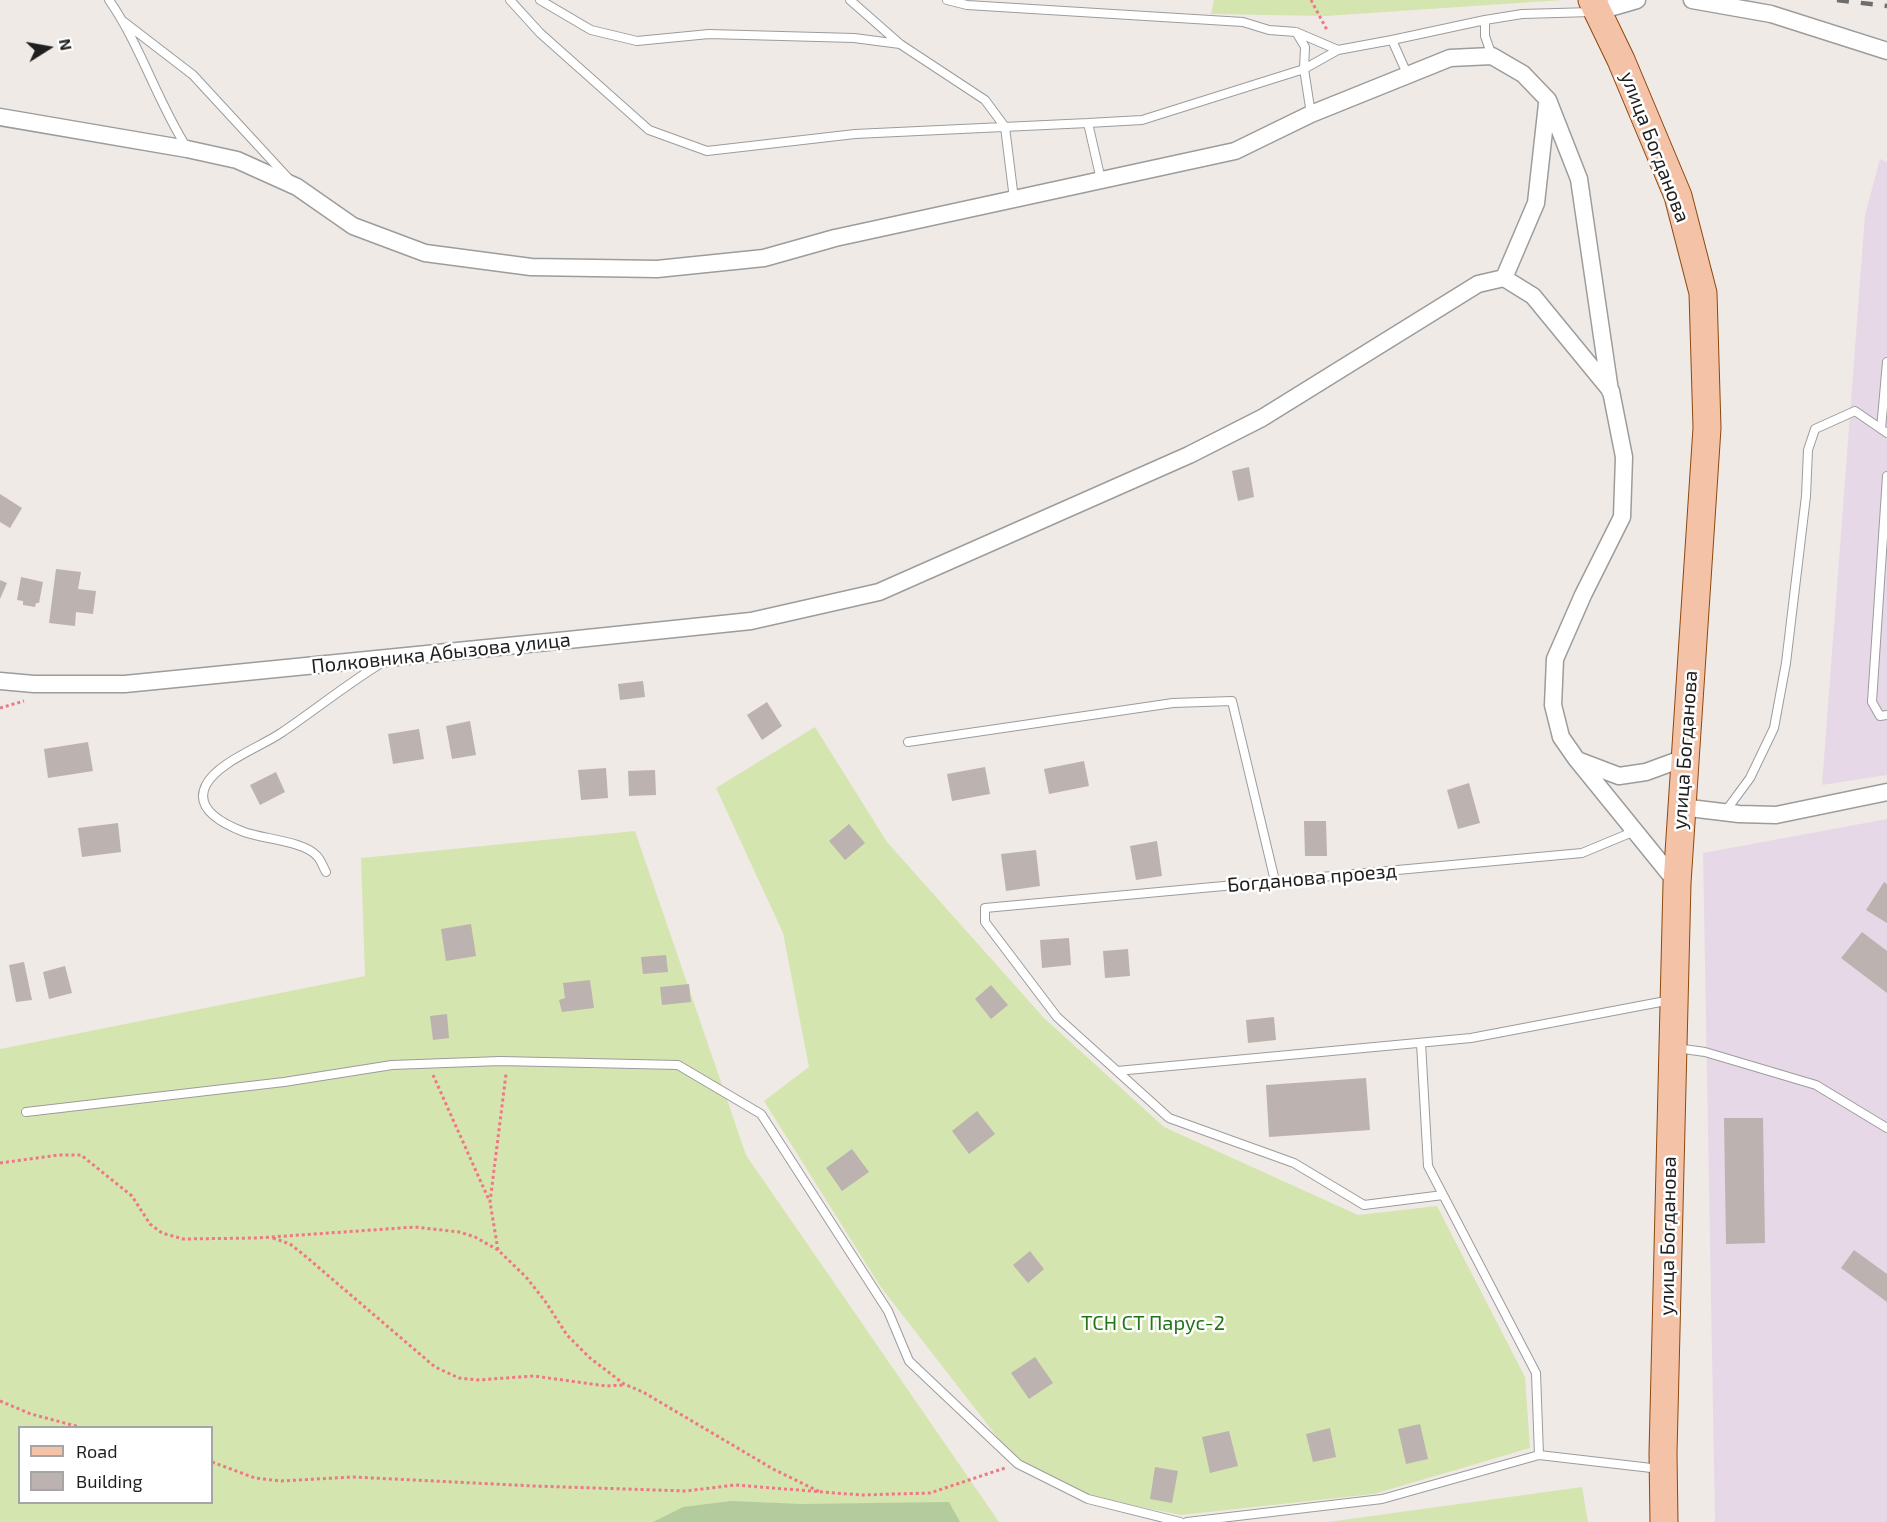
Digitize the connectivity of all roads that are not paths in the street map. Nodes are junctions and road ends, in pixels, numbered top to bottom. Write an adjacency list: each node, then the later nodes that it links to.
1 (109, 0): 10 (lane)
2 (510, 0): 23 (lane)
3 (540, 0): 13 (lane)
4 (850, 0): 13 (lane)
5 (947, 0): 11 (lane)
6 (1637, 0): 8 (street)
7 (1692, 0): 15 (street)
8 (1595, 6): 9 (lane); 37 (main road, улица Богданова)
9 (1485, 20): 12 (lane); 16 (lane)
10 (124, 22): 24 (lane); 26 (lane)
11 (1296, 32): 14 (lane); 17 (lane)
12 (1392, 40): 14 (lane); 18 (lane)
13 (900, 44): 23 (lane)
14 (1338, 50): 17 (lane)
15 (1887, 51)
16 (1492, 56): 18 (street); 19 (street)
17 (1305, 69): 20 (lane); 22 (lane)
18 (1408, 76): 20 (street)
19 (1548, 100): 28 (street); 30 (street)
20 (1311, 114): 25 (street)
21 (0, 117): 24 (street)
22 (1088, 123): 23 (lane); 25 (lane)
23 (1005, 127): 27 (lane)
24 (188, 148): 26 (street)
25 (1101, 180): 27 (street)
26 (297, 187): 27 (street)
27 (1014, 200)
28 (1504, 278): 30 (street); 33 (street, Полковника Абызова улица)
29 (1887, 362): 31 (lane)
30 (1611, 392): 38 (street)
31 (1884, 431): 41 (lane)
32 (1887, 476): 35 (lane)
33 (391, 658): 34 (street, Полковника Абызова улица); 43 (lane)
34 (0, 681)
35 (1887, 715)
36 (908, 742): 44 (lane)
37 (1684, 758): 38 (street); 40 (main road, улица Богданова)
38 (1577, 760): 42 (street)
39 (1887, 792): 41 (street)
40 (1681, 807): 41 (street); 45 (main road, улица Богданова)
41 (1725, 812)
42 (1635, 831): 44 (lane, Богданова проезд); 45 (street)
43 (326, 872)
44 (1275, 881): 49 (lane, Богданова проезд)
45 (1677, 883): 46 (main road, улица Богданова)
46 (1674, 999): 47 (lane); 48 (main road, улица Богданова)
47 (1421, 1043): 49 (lane); 52 (lane)
48 (1673, 1048): 51 (lane); 54 (main road, улица Богданова)
49 (1117, 1071): 52 (lane)
50 (26, 1112): 55 (lane)
51 (1887, 1128)
52 (1443, 1194): 53 (lane)
53 (1539, 1455): 54 (lane); 56 (lane)
54 (1663, 1469): 57 (main road, улица Богданова)
55 (1180, 1522)
56 (1187, 1522)
57 (1664, 1522)

